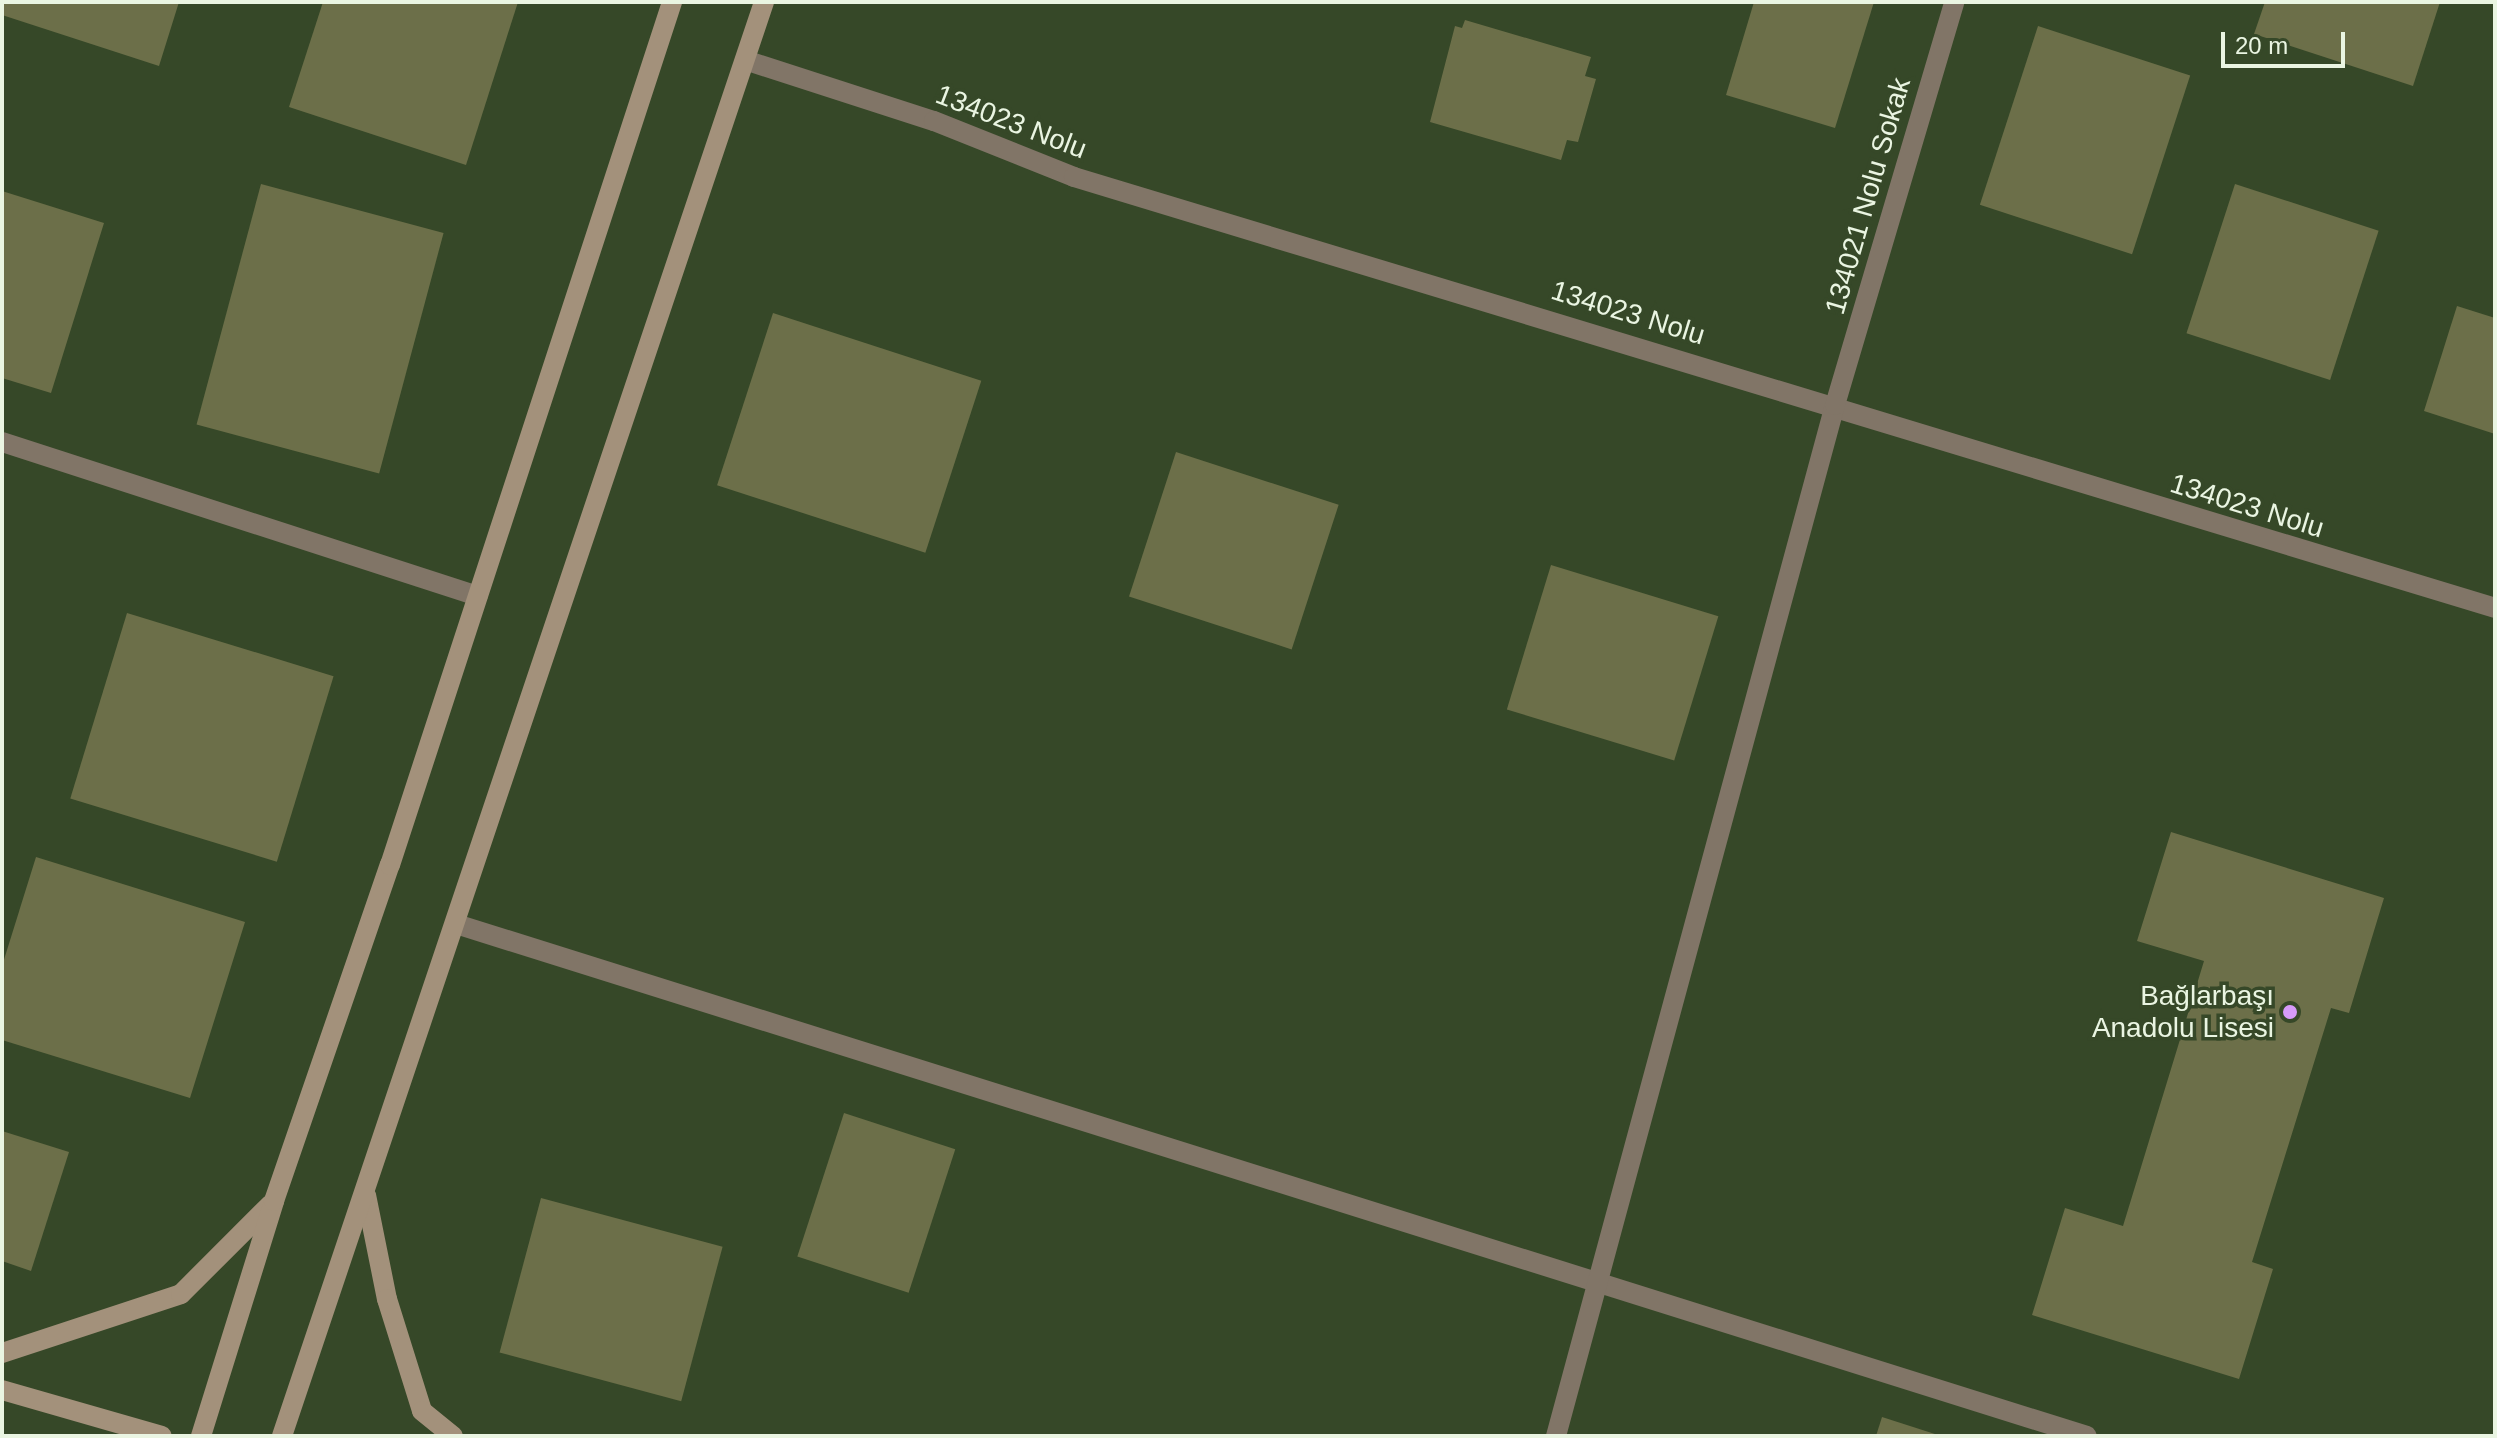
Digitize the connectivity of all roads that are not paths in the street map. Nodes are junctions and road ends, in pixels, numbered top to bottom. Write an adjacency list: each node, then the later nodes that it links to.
1 (672, 2): 7 (main road)
2 (764, 2): 4 (main road)
3 (1954, 2): 5 (street, 134021 Nolu Sokak)
4 (748, 61): 5 (street, 134023 Nolu); 9 (main road)
5 (1835, 405): 8 (street, 134023 Nolu); 12 (street, 134021 Nolu Sokak)
6 (2, 442): 7 (street)
7 (478, 596): 11 (main road)
8 (2495, 608)
9 (456, 924): 10 (main road); 12 (street)
10 (366, 1195): 17 (main road); 18 (main road)
11 (274, 1201): 13 (main road); 16 (main road)
12 (1600, 1283): 19 (street, 134021 Nolu Sokak); 20 (street)
13 (2, 1353)
14 (2, 1390): 15 (main road)
15 (162, 1436)
16 (201, 1436)
17 (282, 1436)
18 (453, 1436)
19 (1556, 1436)
20 (2087, 1436)

